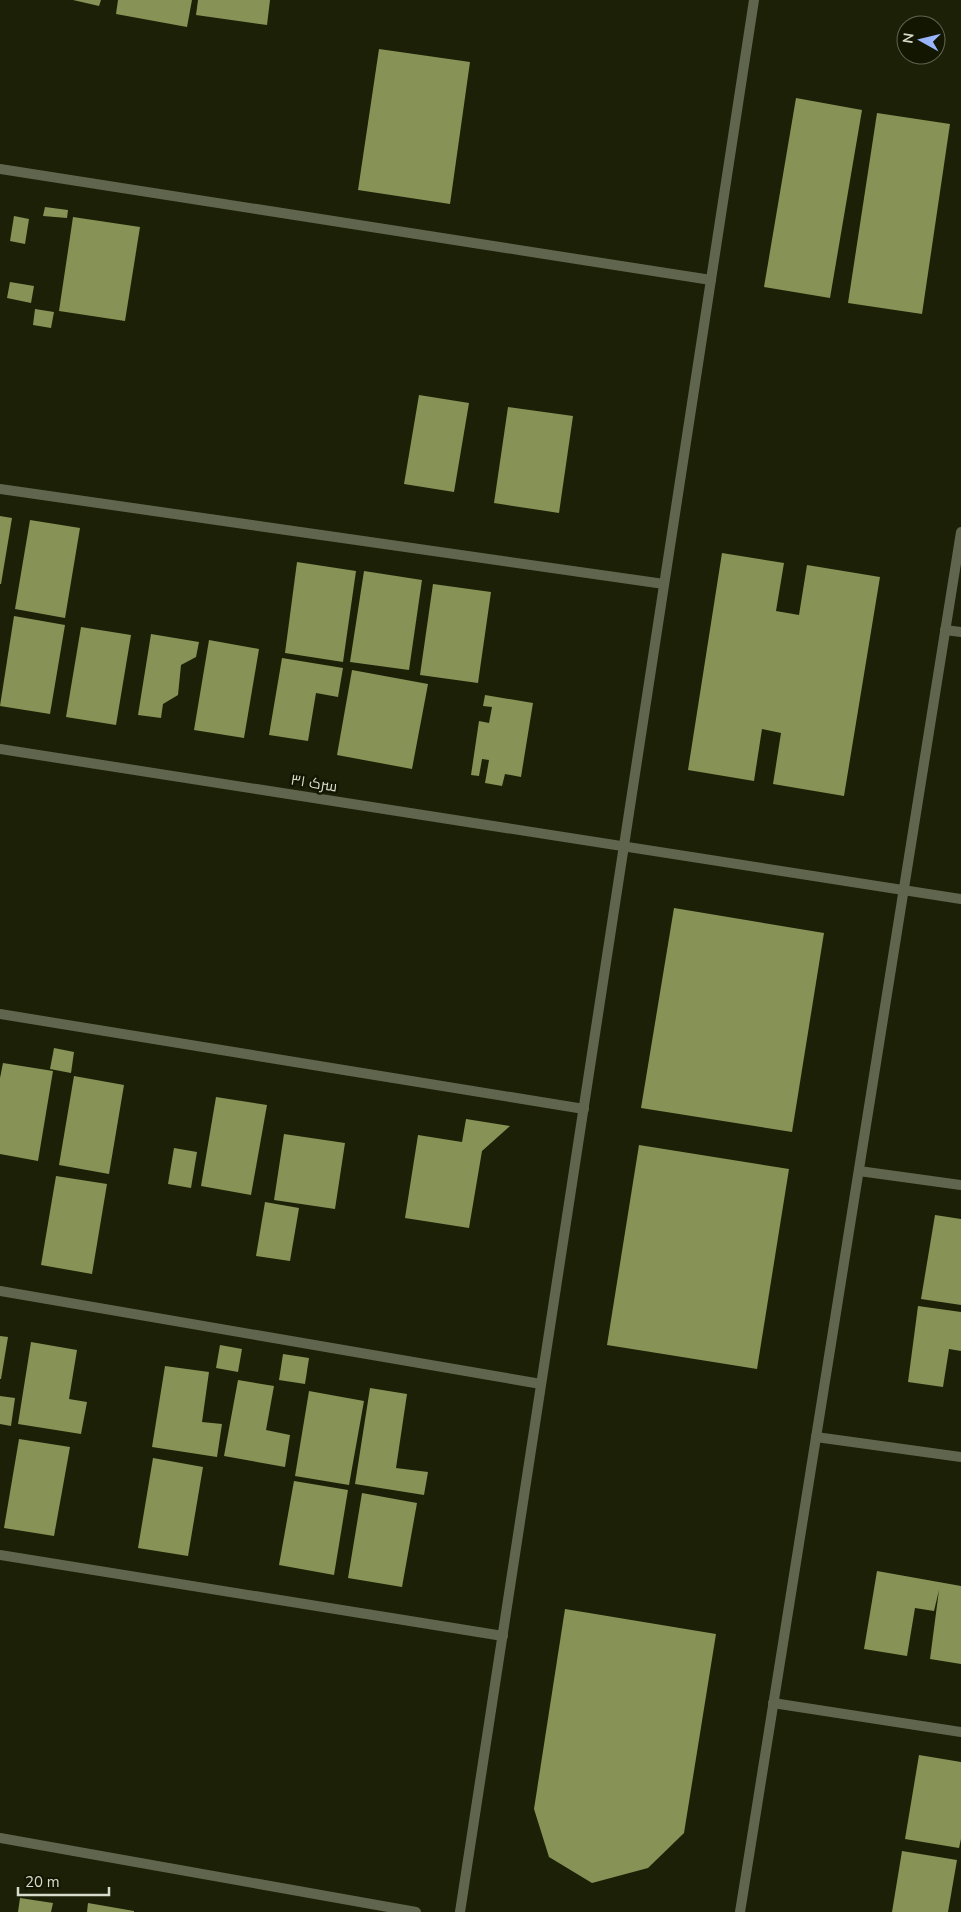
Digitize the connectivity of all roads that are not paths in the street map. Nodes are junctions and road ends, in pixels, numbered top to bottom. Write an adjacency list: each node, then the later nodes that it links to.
1 (754, 0): 3 (street)
2 (0, 169): 3 (street)
3 (711, 280): 6 (street)
4 (0, 489): 6 (street)
5 (961, 532): 7 (street)
6 (664, 584): 10 (street)
7 (945, 630): 8 (street); 11 (street)
8 (961, 632)
9 (0, 749): 10 (street, سرک ۳۱)
10 (624, 847): 11 (street, سرک ۳۱); 14 (street)
11 (904, 891): 12 (street, سرک ۳۱); 15 (street)
12 (961, 899)
13 (0, 1014): 14 (street)
14 (584, 1109): 18 (street)
15 (859, 1170): 16 (street); 19 (street)
16 (961, 1186)
17 (0, 1291): 18 (street)
18 (541, 1384): 22 (street)
19 (816, 1437): 20 (street); 23 (street)
20 (961, 1457)
21 (0, 1555): 22 (street)
22 (503, 1636): 27 (street)
23 (773, 1704): 24 (street); 28 (street)
24 (961, 1732)
25 (0, 1838): 26 (street)
26 (416, 1912)
27 (460, 1912)
28 (740, 1912)

